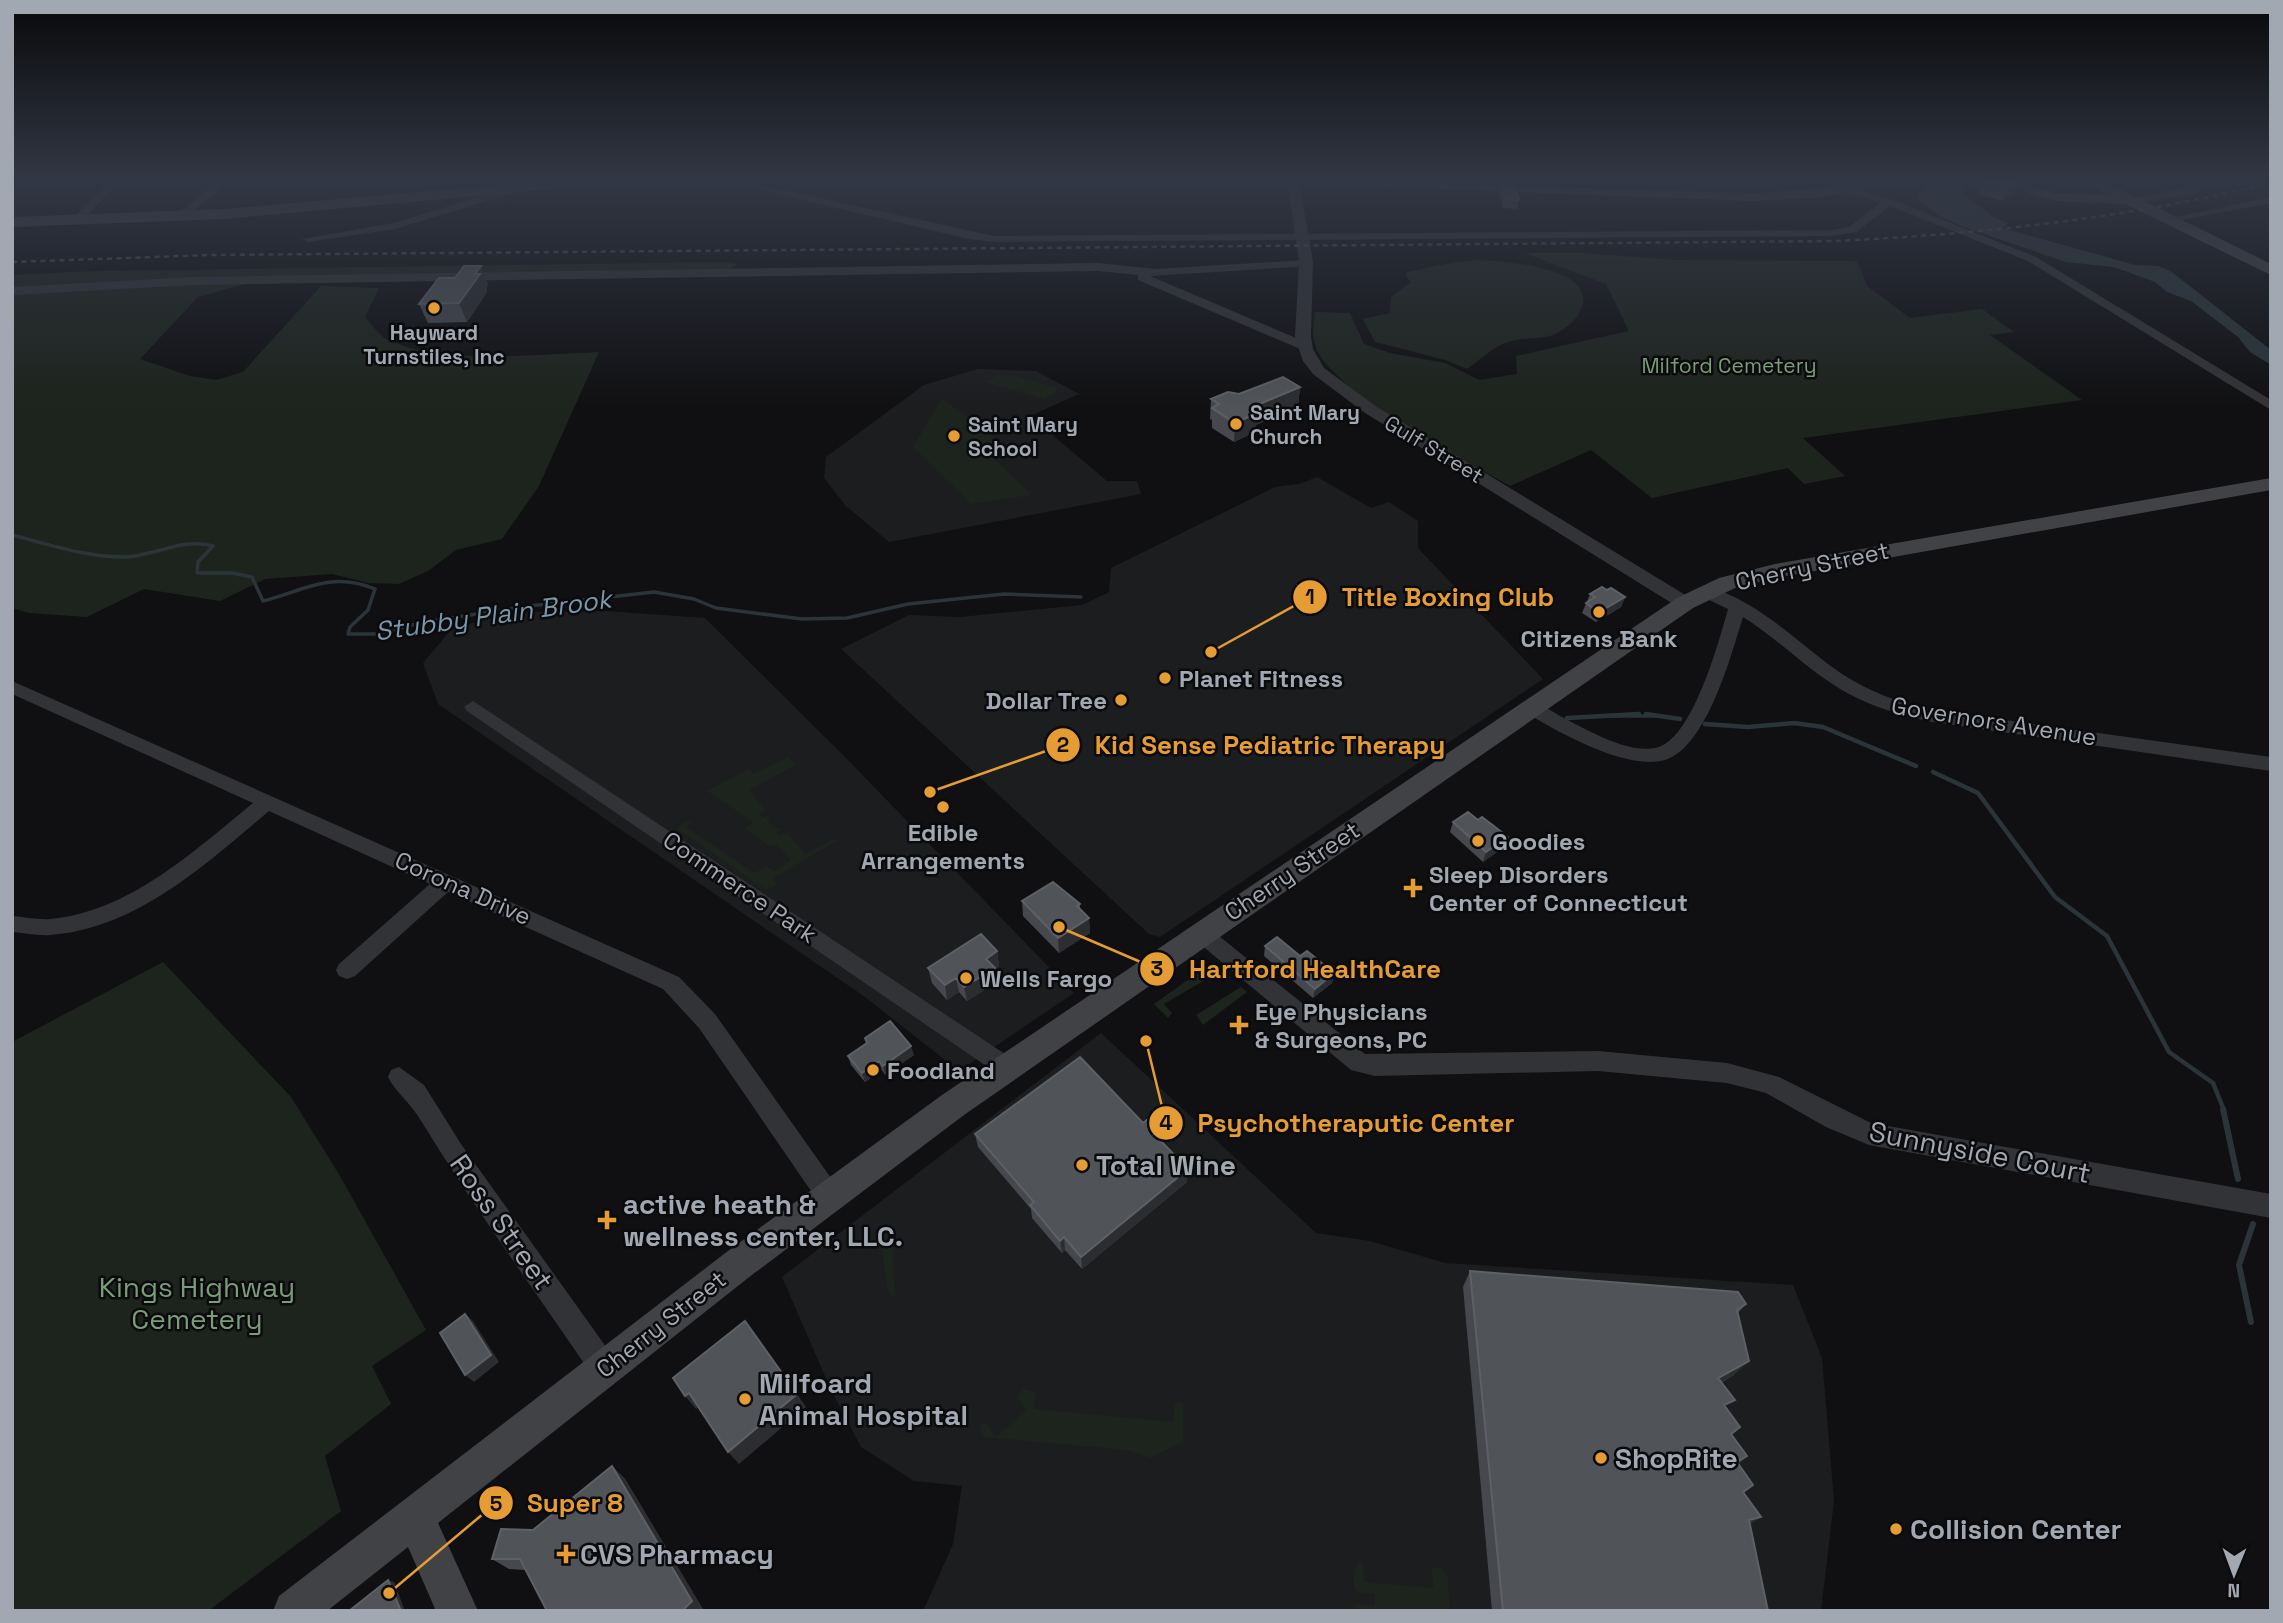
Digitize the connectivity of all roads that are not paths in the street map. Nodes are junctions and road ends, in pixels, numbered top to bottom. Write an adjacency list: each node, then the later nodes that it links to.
1 (1306, 256): 4 (street)
2 (2024, 256): 9 (street)
3 (2245, 256): 5 (main road)
4 (1307, 264): 6 (street); 8 (street)
5 (2268, 267)
6 (1131, 272): 7 (street); 8 (street)
7 (12, 291)
8 (1305, 347): 11 (street, Gulf Street)
9 (2271, 407)
10 (2271, 484): 11 (main road, Cherry Street)
11 (1696, 597): 12 (street, Governors Avenue); 15 (main road, Cherry Street)
12 (1737, 608): 15 (street); 16 (street, Governors Avenue)
13 (12, 687): 17 (street, Corona Drive)
14 (473, 707): 22 (street, Commerce Park)
15 (1531, 708): 20 (main road, Cherry Street)
16 (2271, 764)
17 (268, 802): 18 (street, Corona Drive); 19 (street)
18 (447, 881): 21 (street); 24 (street, Corona Drive)
19 (12, 924)
20 (1201, 933): 22 (main road, Cherry Street); 25 (street, Sunnyside Court)
21 (347, 971)
22 (1006, 1067): 24 (main road, Cherry Street)
23 (400, 1077): 26 (street, Ross Street)
24 (829, 1196): 26 (main road, Cherry Street)
25 (2271, 1206)
26 (604, 1368): 27 (main road, Cherry Street)
27 (416, 1518): 28 (main road, Cherry Street); 29 (main road)
28 (294, 1611)
29 (457, 1611)

